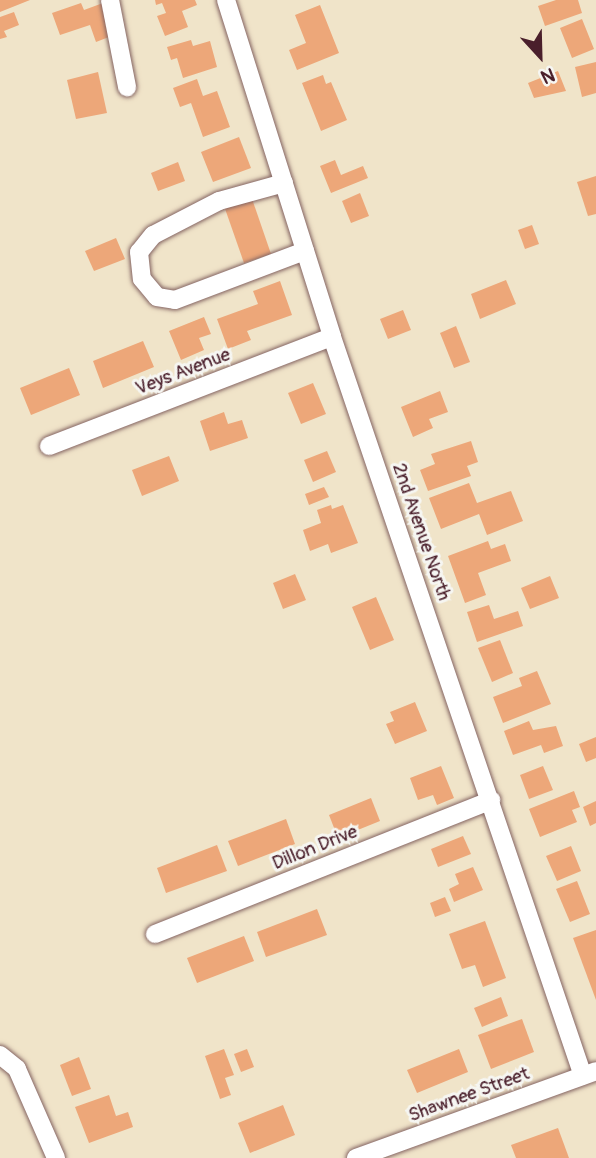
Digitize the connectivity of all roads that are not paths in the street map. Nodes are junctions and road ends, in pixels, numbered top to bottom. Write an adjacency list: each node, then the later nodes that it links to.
1 (110, 0): 3 (street)
2 (226, 0): 4 (street, 2nd Avenue North)
3 (127, 87)
4 (284, 183): 5 (street, 2nd Avenue North); 5 (street)
5 (305, 251): 6 (street, 2nd Avenue North)
6 (332, 337): 7 (street, Veys Avenue); 8 (street, 2nd Avenue North)
7 (49, 446)
8 (491, 800): 9 (street, Dillon Drive); 11 (street, 2nd Avenue North)
9 (155, 934)
10 (0, 1055): 12 (street)
11 (590, 1073): 13 (street, Shawnee Street)
12 (56, 1158)
13 (356, 1158)

